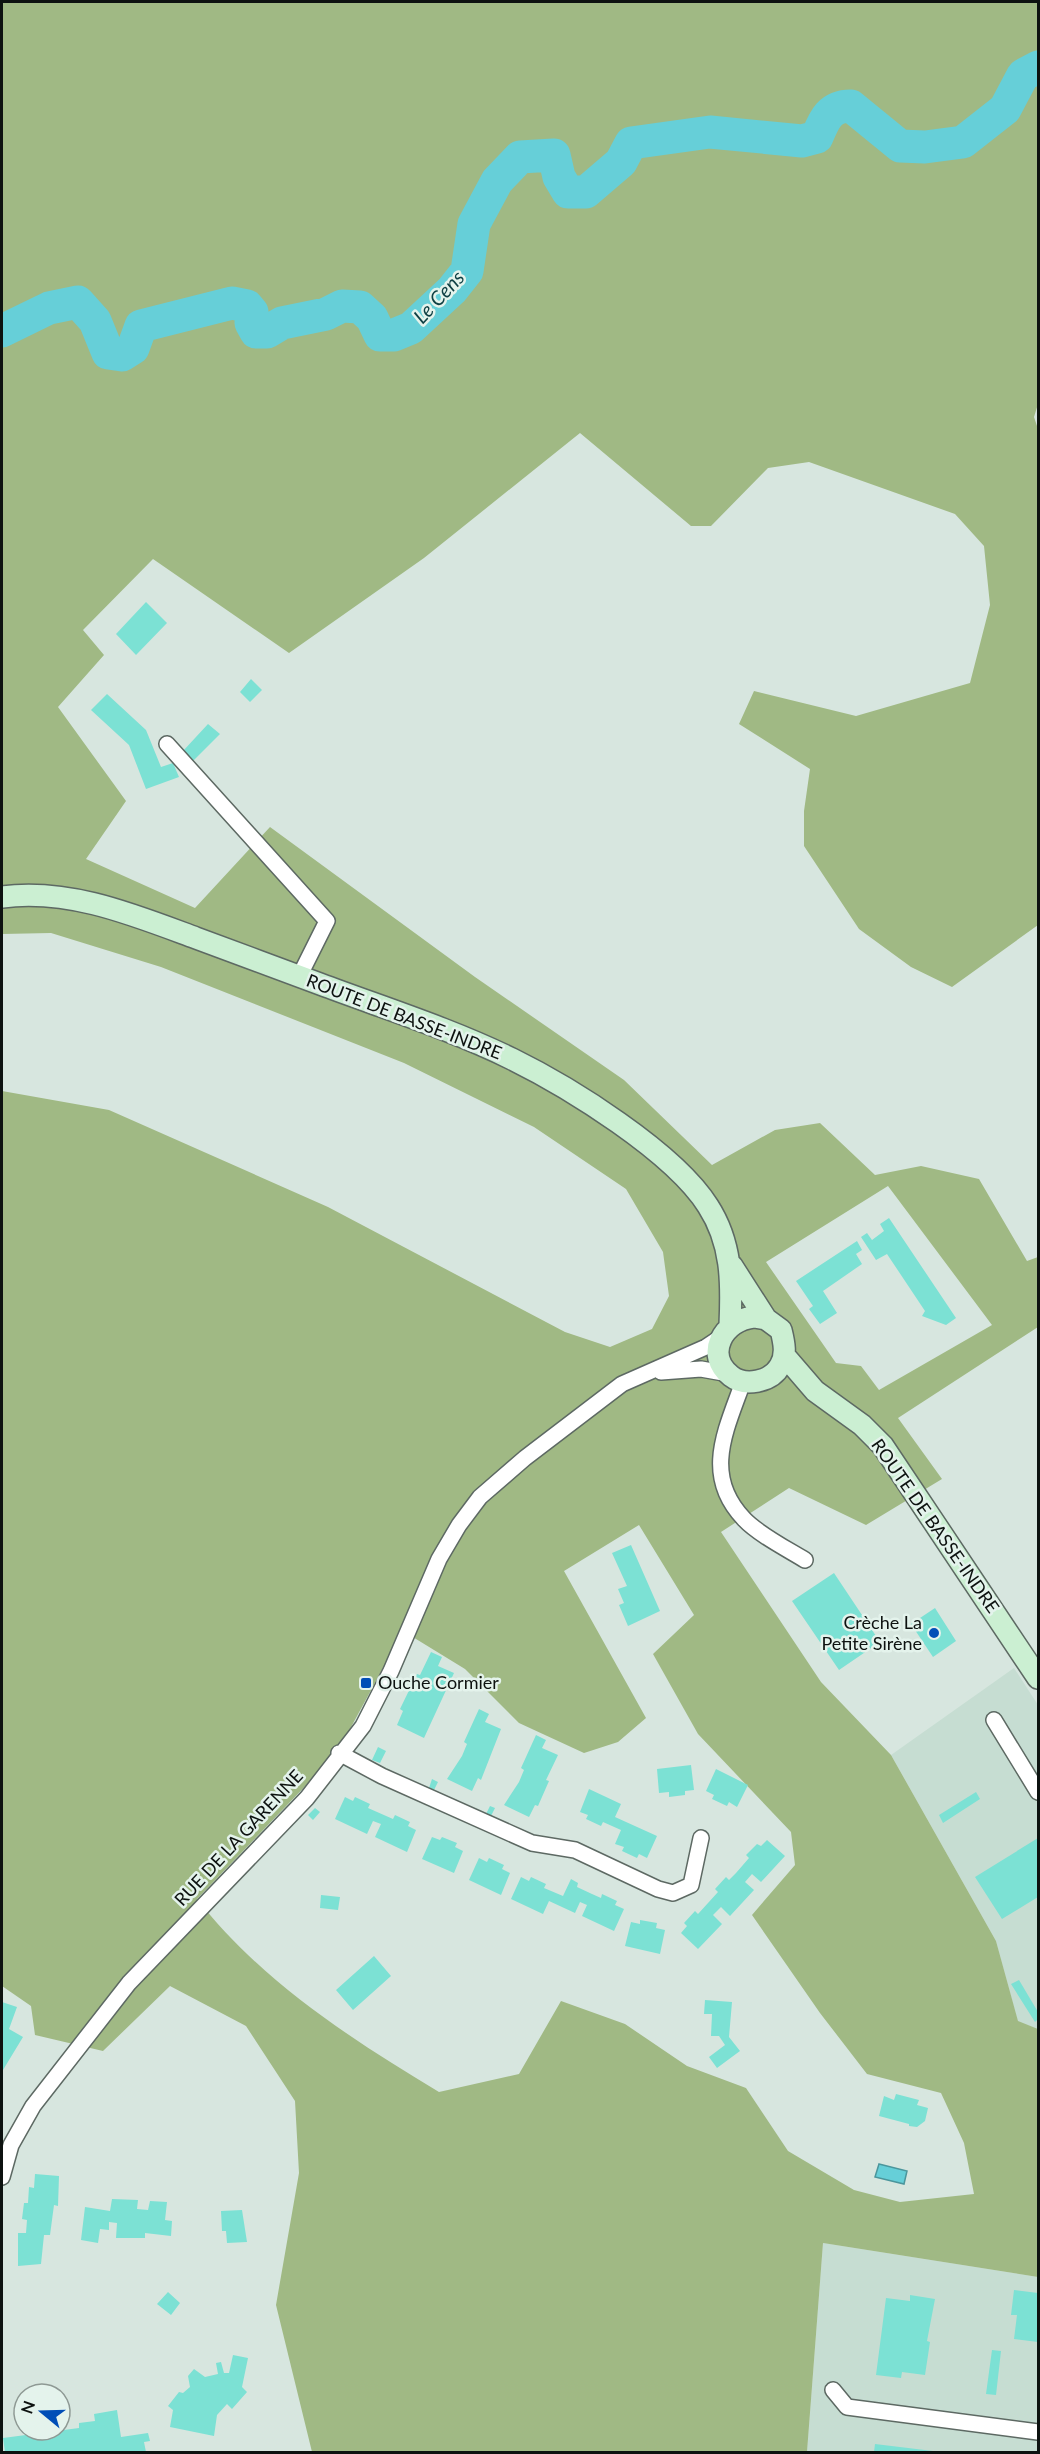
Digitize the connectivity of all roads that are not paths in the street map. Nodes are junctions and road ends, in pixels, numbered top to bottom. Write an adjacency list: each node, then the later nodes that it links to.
1 (168, 744): 3 (street)
2 (2, 897): 3 (main road, ROUTE DE BASSE-INDRE)
3 (299, 976): 4 (main road, ROUTE DE BASSE-INDRE)
4 (730, 1263): 5 (main road, ROUTE DE BASSE-INDRE); 6 (main road, ROUTE DE BASSE-INDRE)
5 (766, 1319): 6 (main road); 7 (main road)
6 (725, 1331): 8 (street, RUE DE LA GARENNE); 9 (main road)
7 (784, 1355): 9 (main road); 10 (main road, ROUTE DE BASSE-INDRE)
8 (646, 1374): 9 (street, RUE DE LA GARENNE); 14 (street, RUE DE LA GARENNE)
9 (745, 1378): 10 (main road, ROUTE DE BASSE-INDRE); 11 (street)
10 (815, 1391): 12 (main road, ROUTE DE BASSE-INDRE)
11 (805, 1560)
12 (1038, 1678)
13 (994, 1720): 15 (street)
14 (339, 1753): 16 (street); 17 (street, RUE DE LA GARENNE)
15 (1038, 1792)
16 (701, 1838)
17 (2, 2177)
18 (833, 2390): 19 (street)
19 (1038, 2432)

